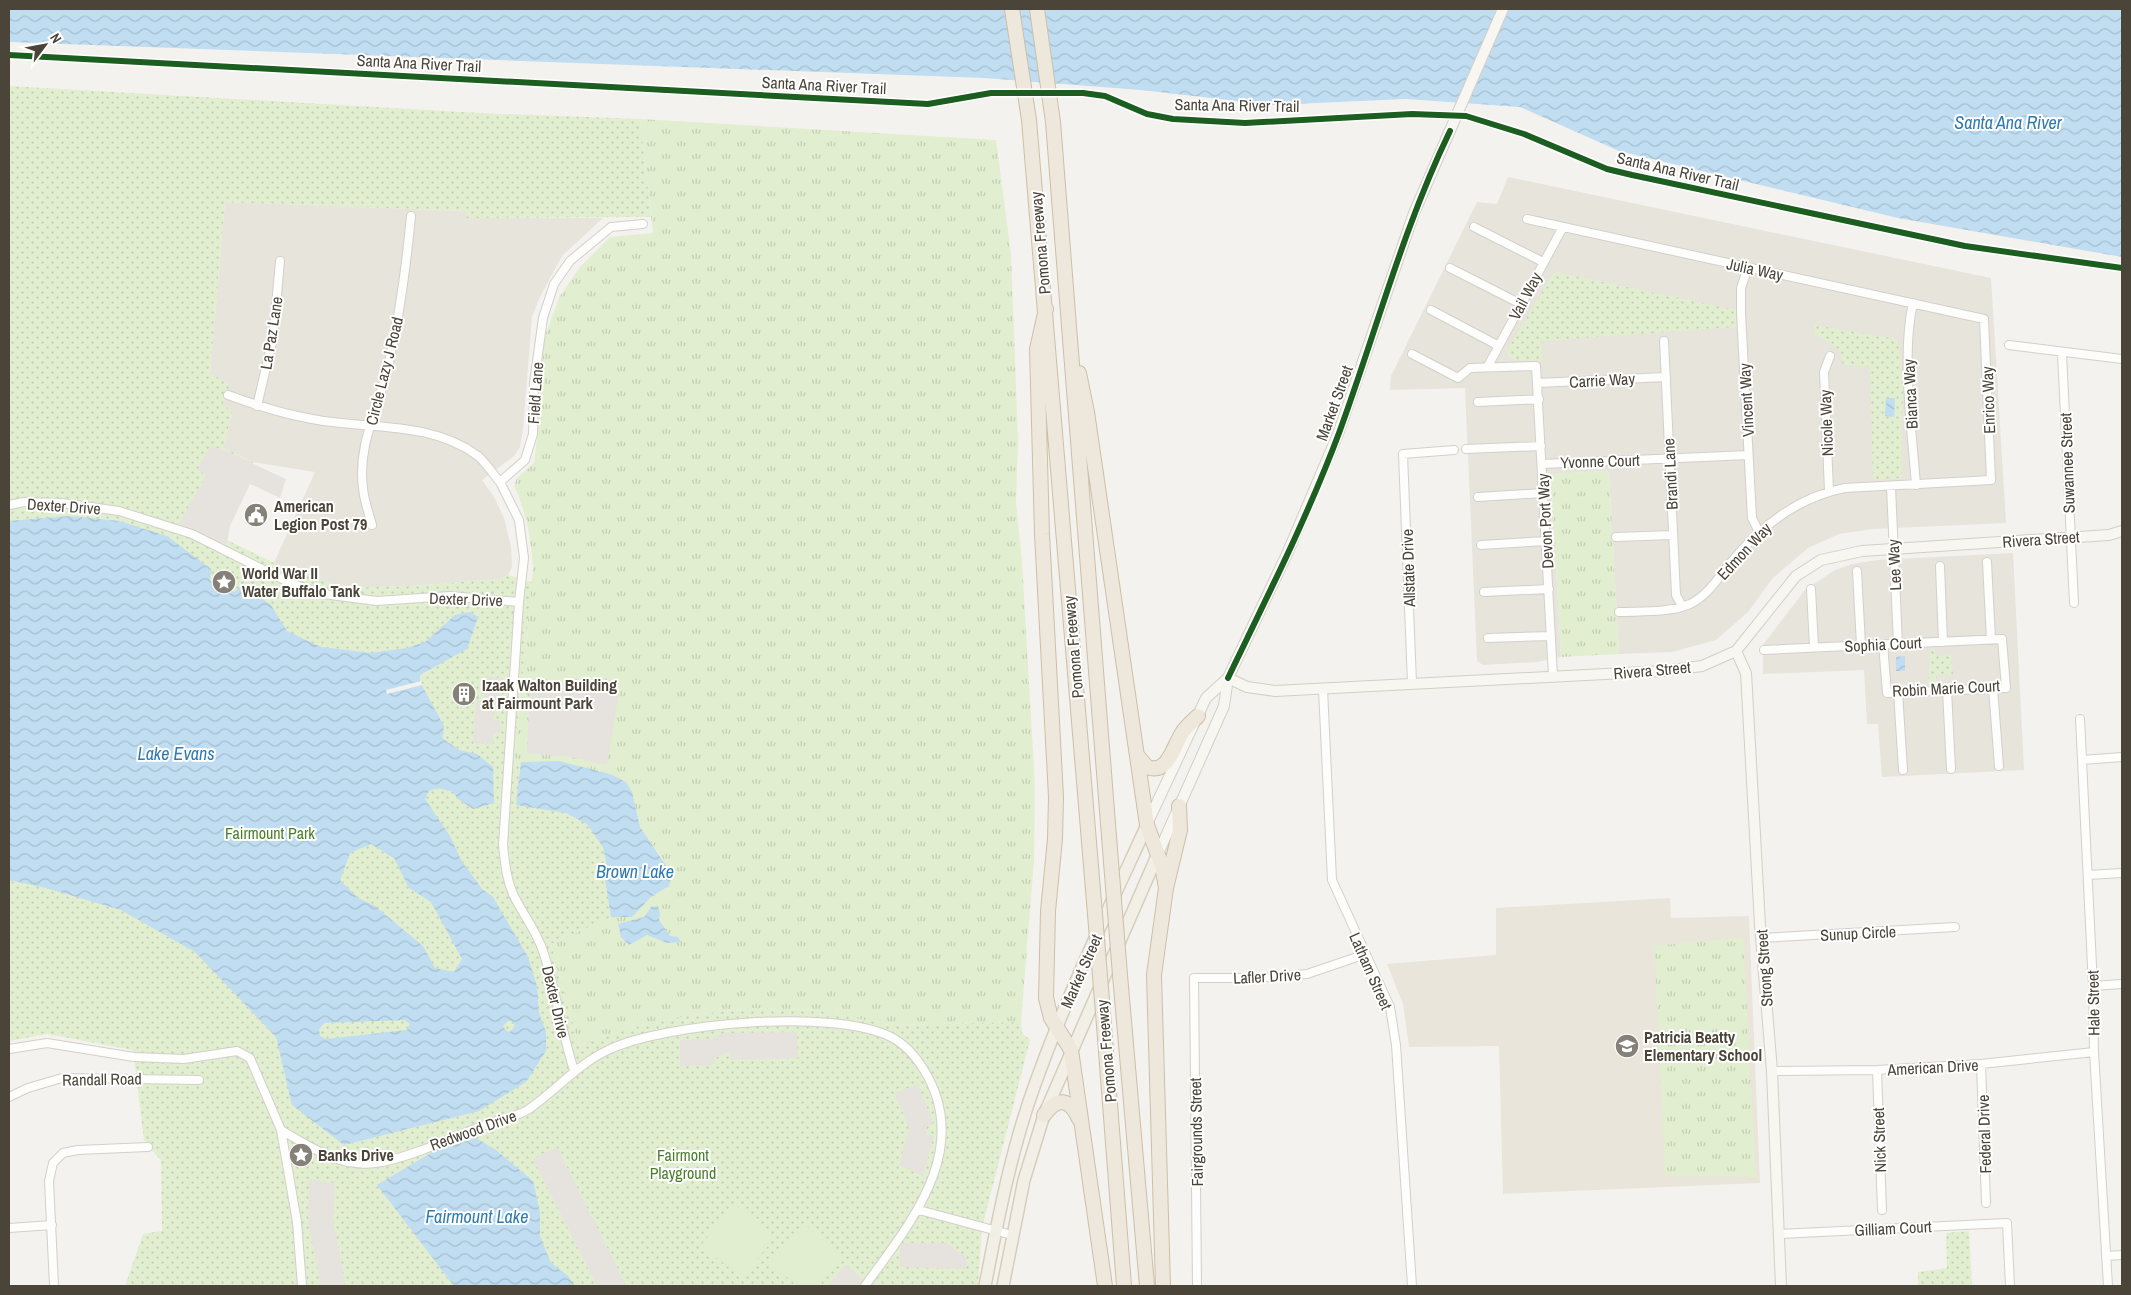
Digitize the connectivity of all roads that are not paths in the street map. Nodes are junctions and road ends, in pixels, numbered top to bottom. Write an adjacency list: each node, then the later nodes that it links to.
1 (1012, 9): 15 (highway, Pomona Freeway)
2 (1037, 9): 17 (highway, Pomona Freeway)
3 (1503, 9): 79 (street, Market Street)
4 (410, 216): 33 (street, Circle Lazy J Road)
5 (1526, 219): 8 (street, Julia Way)
6 (643, 224): 41 (street, Field Lane)
7 (1474, 227): 10 (street)
8 (1563, 227): 10 (street, Vail Way); 11 (street, Julia Way)
9 (280, 261): 32 (street, La Paz Lane)
10 (1543, 262): 14 (street, Vail Way)
11 (1748, 267): 13 (street, Julia Way); 37 (street, Vincent Way)
12 (1450, 268): 14 (street)
13 (1913, 303): 18 (street, Julia Way); 42 (street, Bianca Way)
14 (1521, 304): 21 (street, Vail Way)
15 (1046, 309): 105 (highway); 135 (highway, Pomona Freeway, bridge)
16 (1431, 310): 21 (street)
17 (1068, 316): 87 (highway); 136 (highway, Pomona Freeway, bridge)
18 (1984, 319): 40 (street, Enrico Way)
19 (1664, 341): 27 (street, Brandi Lane)
20 (2009, 345): 22 (street)
21 (1499, 346): 26 (street, Vail Way)
22 (2062, 353): 25 (street); 53 (street, Suwannee Street)
23 (1412, 354): 26 (street)
24 (1830, 356): 44 (street, Nicole Way)
25 (2122, 359)
26 (1488, 366): 28 (street, Devon Port Way)
27 (1666, 377): 28 (street, Carrie Way); 38 (street, Brandi Lane)
28 (1538, 384): 30 (street, Devon Port Way)
29 (228, 395): 32 (street)
30 (1539, 399): 31 (street); 34 (street, Devon Port Way)
31 (1478, 402)
32 (257, 406): 33 (street)
33 (370, 425): 41 (street); 48 (street, Circle Lazy J Road)
34 (1541, 446): 35 (street); 39 (street, Devon Port Way)
35 (1466, 449)
36 (1454, 450): 80 (street, Allstate Drive)
37 (1748, 455): 38 (street, Yvonne Court); 50 (street, Vincent Way)
38 (1669, 458): 39 (street, Yvonne Court); 51 (street, Brandi Lane)
39 (1542, 464): 45 (street, Devon Port Way)
40 (1991, 480): 42 (street, Edmon Way)
41 (500, 482): 63 (street)
42 (1916, 485): 43 (street, Edmon Way)
43 (1891, 487): 44 (street, Edmon Way); 56 (street, Lee Way)
44 (1829, 491): 50 (street, Edmon Way)
45 (1544, 493): 46 (street); 54 (street, Devon Port Way)
46 (1478, 497)
47 (9, 505): 63 (street, Dexter Drive)
48 (372, 525)
49 (2122, 531): 53 (street, Rivera Street)
50 (1758, 532): 65 (street, Edmon Way)
51 (1673, 535): 52 (street); 65 (street, Brandi Lane)
52 (1616, 537)
53 (2070, 538): 56 (street, Rivera Street); 64 (street, Suwannee Street)
54 (1546, 541): 55 (street); 60 (street, Devon Port Way)
55 (1481, 545)
56 (1893, 548): 73 (street, Lee Way); 77 (street, Rivera Street)
57 (1987, 562): 70 (street)
58 (1940, 566): 71 (street)
59 (1857, 572): 74 (street)
60 (1548, 589): 62 (street); 67 (street, Devon Port Way)
61 (1811, 589): 75 (street)
62 (1484, 592)
63 (519, 602): 110 (street, Dexter Drive)
64 (2074, 603)
65 (1682, 606): 66 (street, Edmon Way)
66 (1619, 612)
67 (1551, 636): 68 (street); 78 (street, Devon Port Way)
68 (1488, 638)
69 (2002, 639): 70 (street, Sophia Court); 81 (street, Robin Marie Court)
70 (1991, 640): 71 (street, Sophia Court)
71 (1943, 642): 73 (street, Sophia Court)
72 (1883, 644): 73 (street, Sophia Court); 74 (street, Sophia Court); 84 (street, Robin Marie Court)
73 (1898, 644)
74 (1861, 645): 75 (street, Sophia Court)
75 (1814, 647): 76 (street, Sophia Court)
76 (1764, 650)
77 (1736, 651): 78 (street, Rivera Street); 100 (street, Strong Street)
78 (1553, 676): 80 (street, Rivera Street)
79 (1228, 678): 82 (street, Rivera Street); 85 (street, Market Street); 93 (street, Market Street)
80 (1412, 682): 82 (street, Rivera Street)
81 (1993, 688): 83 (street, Robin Marie Court); 90 (street)
82 (1323, 689): 101 (street, Latham Street)
83 (1947, 690): 84 (street, Robin Marie Court); 91 (street)
84 (1898, 692): 92 (street)
85 (1198, 716): 87 (highway); 94 (street, Market Street)
86 (2080, 719): 89 (street, Hale Street)
87 (1137, 755): 94 (highway)
88 (2122, 758): 89 (street)
89 (2082, 760): 97 (street, Hale Street)
90 (1998, 766)
91 (1950, 769)
92 (1903, 770)
93 (1179, 806): 95 (street, Market Street); 98 (highway)
94 (1146, 825): 95 (highway); 105 (main road, Market Street)
95 (1157, 856): 98 (highway); 107 (main road, Market Street)
96 (2122, 873): 97 (street)
97 (2088, 875): 104 (street, Hale Street)
98 (1166, 888): 137 (highway)
99 (1955, 927): 100 (street, Sunup Circle)
100 (1761, 938): 112 (street, Strong Street)
101 (1366, 954): 102 (street, Lafler Drive); 139 (street, Latham Street)
102 (1194, 978): 138 (street, Fairgrounds Street)
103 (2122, 984): 104 (street)
104 (2093, 986): 108 (street, Hale Street)
105 (1057, 1025): 107 (highway); 124 (main road, Market Street)
106 (9, 1048): 117 (street)
107 (1071, 1050): 115 (main road, Market Street); 116 (highway)
108 (2094, 1052): 109 (street, American Drive); 128 (street, Hale Street)
109 (1981, 1064): 111 (street, American Drive); 119 (street, Federal Drive)
110 (574, 1070): 117 (street, Redwood Drive); 120 (street, Redwood Drive)
111 (1877, 1070): 112 (street, American Drive); 121 (street, Nick Street)
112 (1772, 1071): 126 (street, Strong Street)
113 (199, 1080): 114 (street, Randall Road)
114 (9, 1097)
115 (1044, 1114): 116 (highway); 125 (main road, Market Street)
116 (1082, 1125): 134 (highway)
117 (281, 1130): 130 (street)
118 (148, 1147): 122 (street)
119 (1986, 1203)
120 (919, 1210): 124 (street); 131 (street, Redwood Drive)
121 (1882, 1210)
122 (52, 1225): 123 (street); 129 (street)
123 (9, 1228)
124 (996, 1231): 125 (street); 132 (main road, Market Street)
125 (1012, 1234): 133 (main road, Market Street)
126 (1779, 1234): 140 (street, Strong Street); 141 (street, Gilliam Court)
127 (2122, 1255): 128 (street)
128 (2106, 1256): 142 (street, Hale Street)
129 (54, 1286)
130 (302, 1286)
131 (865, 1286)
132 (985, 1286)
133 (1003, 1286)
134 (1105, 1286)
135 (1124, 1286)
136 (1147, 1286)
137 (1163, 1286)
138 (1197, 1286)
139 (1412, 1286)
140 (1781, 1286)
141 (2010, 1286)
142 (2108, 1286)

